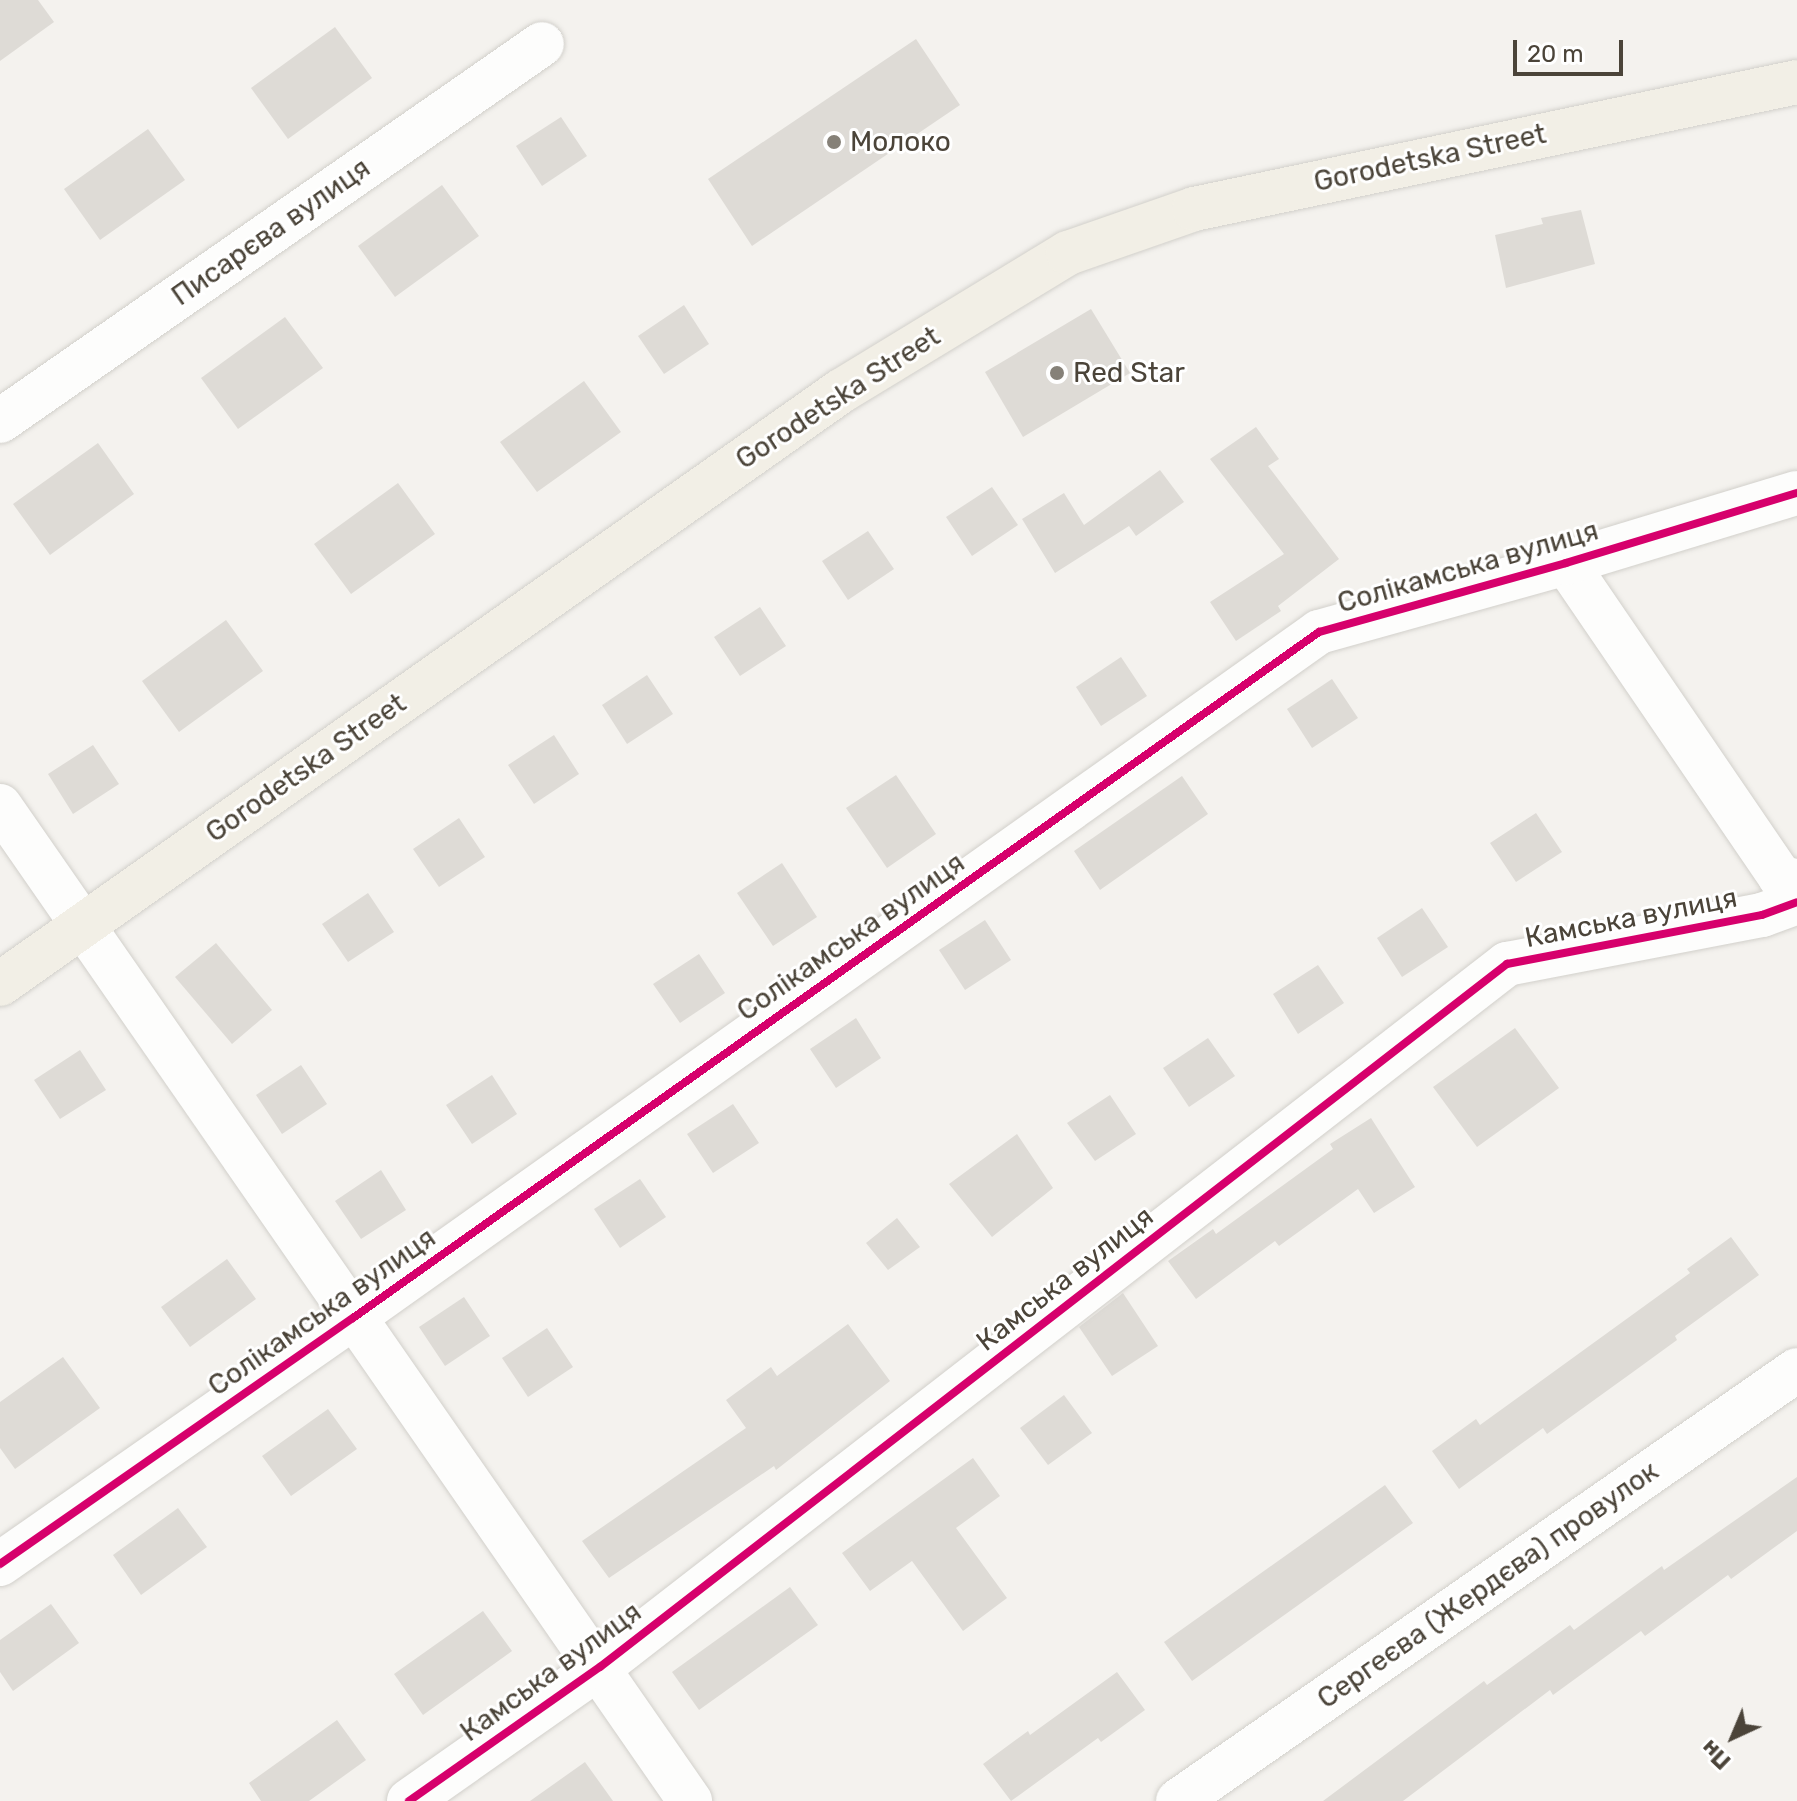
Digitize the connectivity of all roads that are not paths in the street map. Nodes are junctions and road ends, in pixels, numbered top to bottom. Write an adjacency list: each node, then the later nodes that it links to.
1 (542, 44): 3 (street, Писарєва вулиця)
2 (1797, 82): 9 (main road, Gorodetska Street)
3 (0, 421)
4 (1797, 493): 5 (street, Солікамська вулиця)
5 (1566, 563): 7 (street); 11 (street, Солікамська вулиця)
6 (0, 806): 9 (street)
7 (1797, 882)
8 (1797, 902): 14 (street, Камська вулиця)
9 (82, 925): 10 (main road, Gorodetska Street); 11 (street)
10 (0, 984)
11 (353, 1318): 13 (street, Солікамська вулиця); 14 (street)
12 (1797, 1370): 17 (street, Сергеєва (Жердєва) провулок)
13 (0, 1564)
14 (600, 1667): 15 (street, Камська вулиця); 16 (street)
15 (409, 1801)
16 (690, 1801)
17 (1178, 1801)

